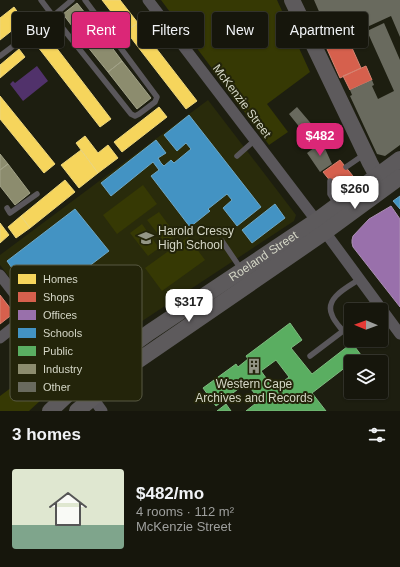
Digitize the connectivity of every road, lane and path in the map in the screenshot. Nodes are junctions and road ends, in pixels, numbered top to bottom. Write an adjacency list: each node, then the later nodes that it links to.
1 (41, 0): 6 (lane)
2 (72, 0): 7 (lane)
3 (85, 0): 8 (lane)
4 (148, 0): 11 (street, McKenzie Street)
5 (292, 0): 12 (main road)
6 (50, 12)
7 (58, 12)
8 (64, 30)
9 (12, 47): 10 (lane)
10 (0, 56)
11 (255, 140): 13 (lane); 22 (street, McKenzie Street)
12 (365, 154): 15 (lane); 18 (main road)
13 (237, 156)
14 (400, 159): 18 (main road, Roeland Street)
15 (346, 167)
16 (400, 177): 18 (main road, Roeland Street)
17 (330, 181): 20 (lane)
18 (381, 182): 20 (main road, Roeland Street); 22 (main road, Roeland Street)
19 (37, 194): 21 (lane)
20 (337, 206): 22 (main road, Roeland Street)
21 (7, 208)
22 (321, 227): 24 (main road, Roeland Street); 26 (street, McKenzie Street); 33 (main road, Roeland Street)
23 (222, 241): 24 (lane)
24 (242, 271): 31 (main road, Roeland Street)
25 (0, 275): 27 (street)
26 (360, 279): 29 (street, McKenzie Street); 32 (lane)
27 (10, 288)
28 (10, 330): 30 (street)
29 (400, 334)
30 (0, 338)
31 (142, 338)
32 (310, 356)
33 (142, 358)
34 (61, 401): 37 (main road, Roeland Street)
35 (87, 401): 38 (main road, Roeland Street)
36 (95, 401): 39 (street)
37 (50, 411)
38 (76, 411)
39 (102, 411)

